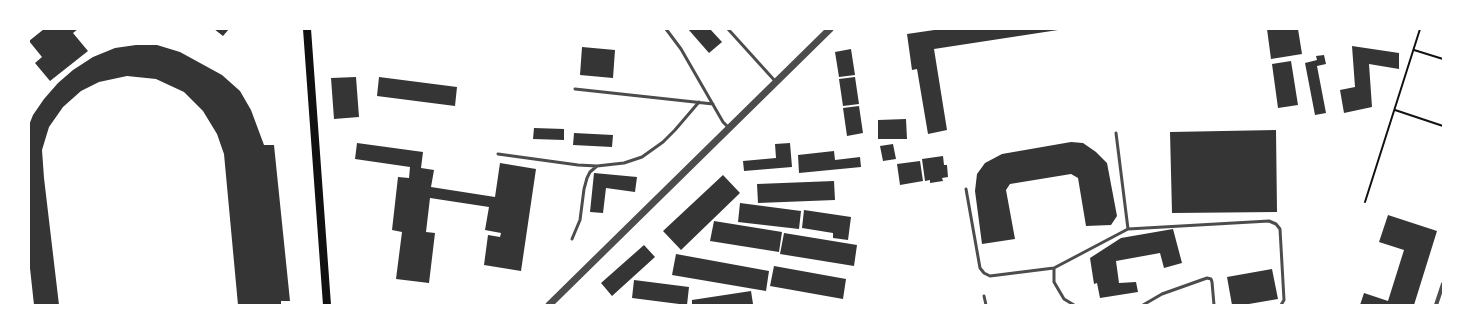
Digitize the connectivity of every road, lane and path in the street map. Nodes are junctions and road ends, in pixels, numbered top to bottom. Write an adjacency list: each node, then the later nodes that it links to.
1 (306, 29): 25 (main road)
2 (666, 29): 11 (lane)
3 (728, 29): 8 (lane)
4 (830, 29): 8 (street)
5 (1420, 29): 6 (path)
6 (1414, 50): 7 (path); 12 (path)
7 (1443, 59)
8 (776, 82): 14 (street)
9 (576, 89): 10 (lane)
10 (699, 102): 11 (lane); 17 (lane)
11 (713, 104): 14 (lane)
12 (1394, 110): 13 (path); 19 (path)
13 (1443, 126)
14 (729, 128): 26 (street)
15 (1116, 133): 20 (lane)
16 (498, 154): 17 (lane)
17 (597, 166): 21 (lane)
18 (966, 189): 22 (lane)
19 (1365, 202)
20 (1128, 229): 22 (lane); 31 (lane)
21 (572, 239)
22 (1054, 268): 28 (lane)
23 (1443, 284): 32 (street)
24 (984, 296): 27 (lane)
25 (327, 305)
26 (548, 305)
27 (986, 305)
28 (1074, 305)
29 (1143, 305): 30 (lane)
30 (1214, 305)
31 (1281, 305)
32 (1436, 305)

